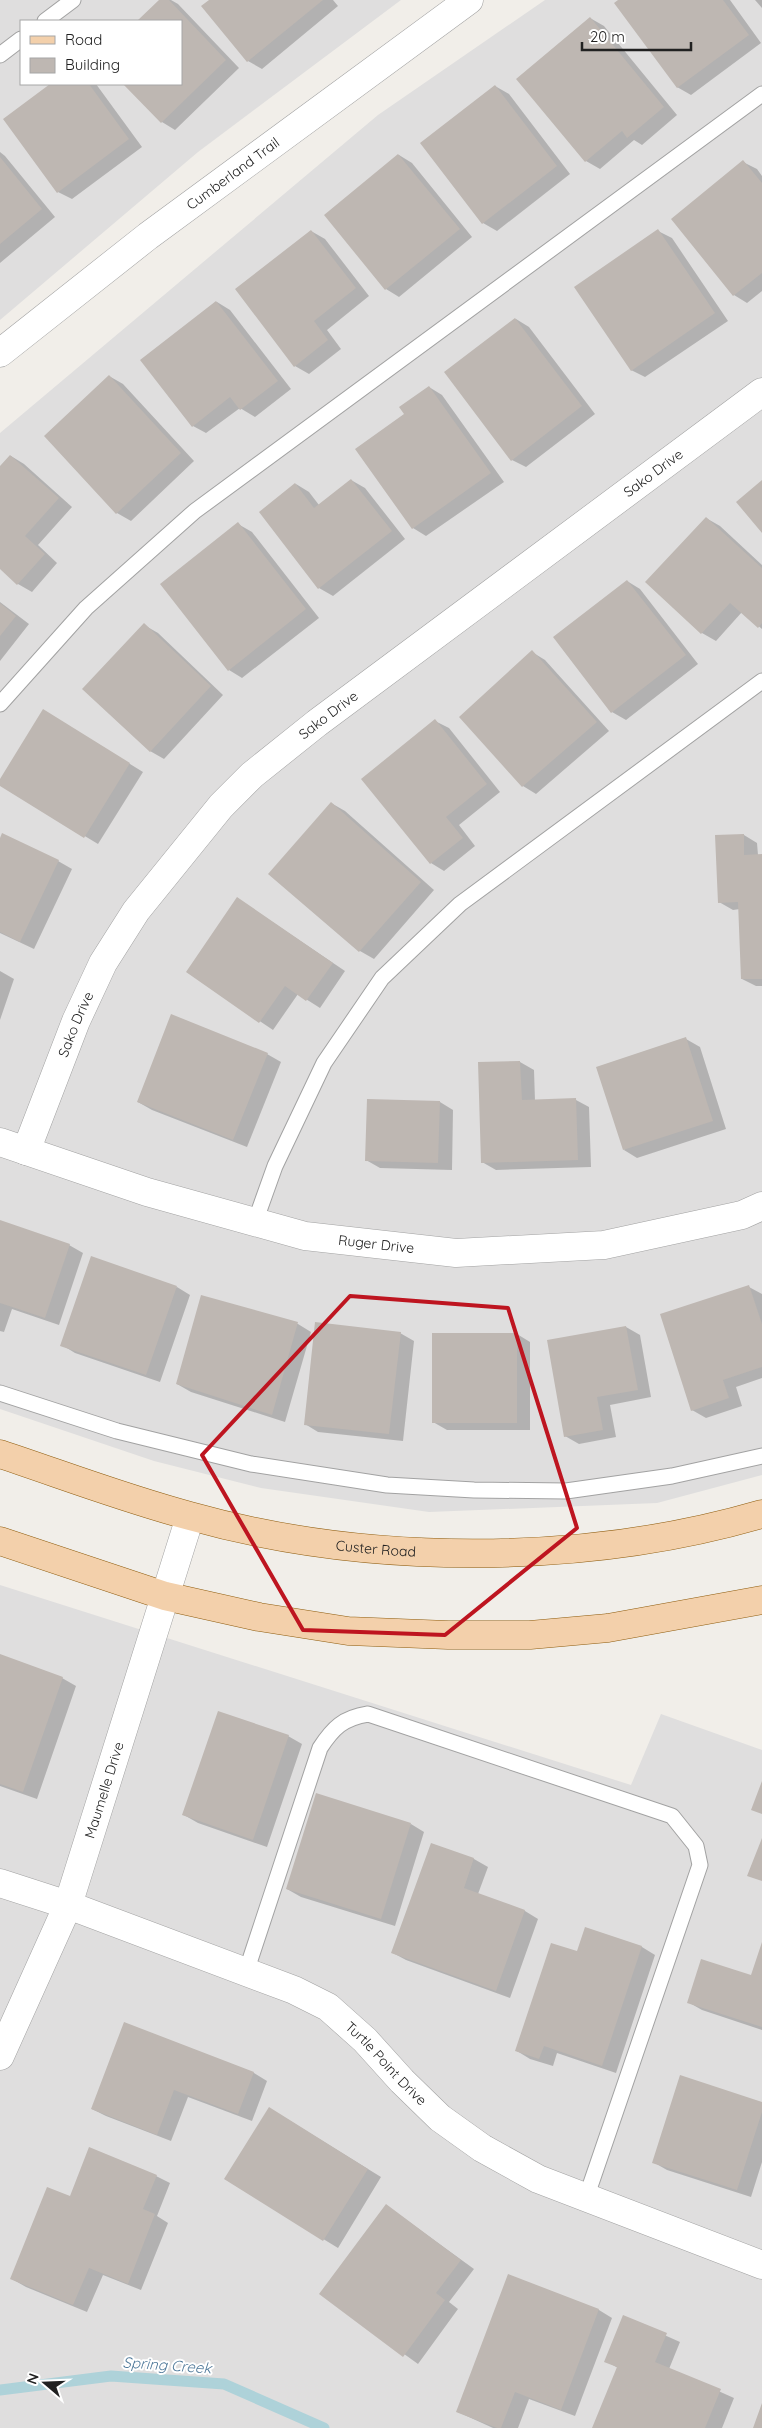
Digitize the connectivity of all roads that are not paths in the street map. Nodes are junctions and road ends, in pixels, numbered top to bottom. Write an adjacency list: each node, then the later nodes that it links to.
1 (73, 0): 3 (lane)
2 (469, 0): 7 (street, Cumberland Trail)
3 (46, 20)
4 (20, 40): 5 (lane)
5 (0, 55)
6 (762, 94): 10 (lane)
7 (0, 353)
8 (762, 392): 12 (street, Sako Drive)
9 (762, 681): 14 (lane)
10 (0, 704)
11 (0, 1142): 12 (street, Ruger Drive)
12 (26, 1151): 14 (street, Ruger Drive)
13 (762, 1206): 14 (street, Ruger Drive)
14 (255, 1222)
15 (0, 1393): 17 (lane)
16 (0, 1454): 19 (main road, Custer Road)
17 (762, 1456)
18 (762, 1514): 19 (main road, Custer Road)
19 (190, 1517): 21 (street, Maumelle Drive)
20 (0, 1541): 21 (main road)
21 (164, 1596): 22 (main road); 24 (street, Maumelle Drive)
22 (762, 1600)
23 (0, 1883): 24 (street, Turtle Point Drive)
24 (68, 1905): 25 (street, Turtle Point Drive); 26 (street, Maumelle Drive)
25 (246, 1972): 27 (street, Turtle Point Drive); 27 (lane)
26 (0, 2056)
27 (586, 2198): 28 (street, Turtle Point Drive)
28 (762, 2265)

